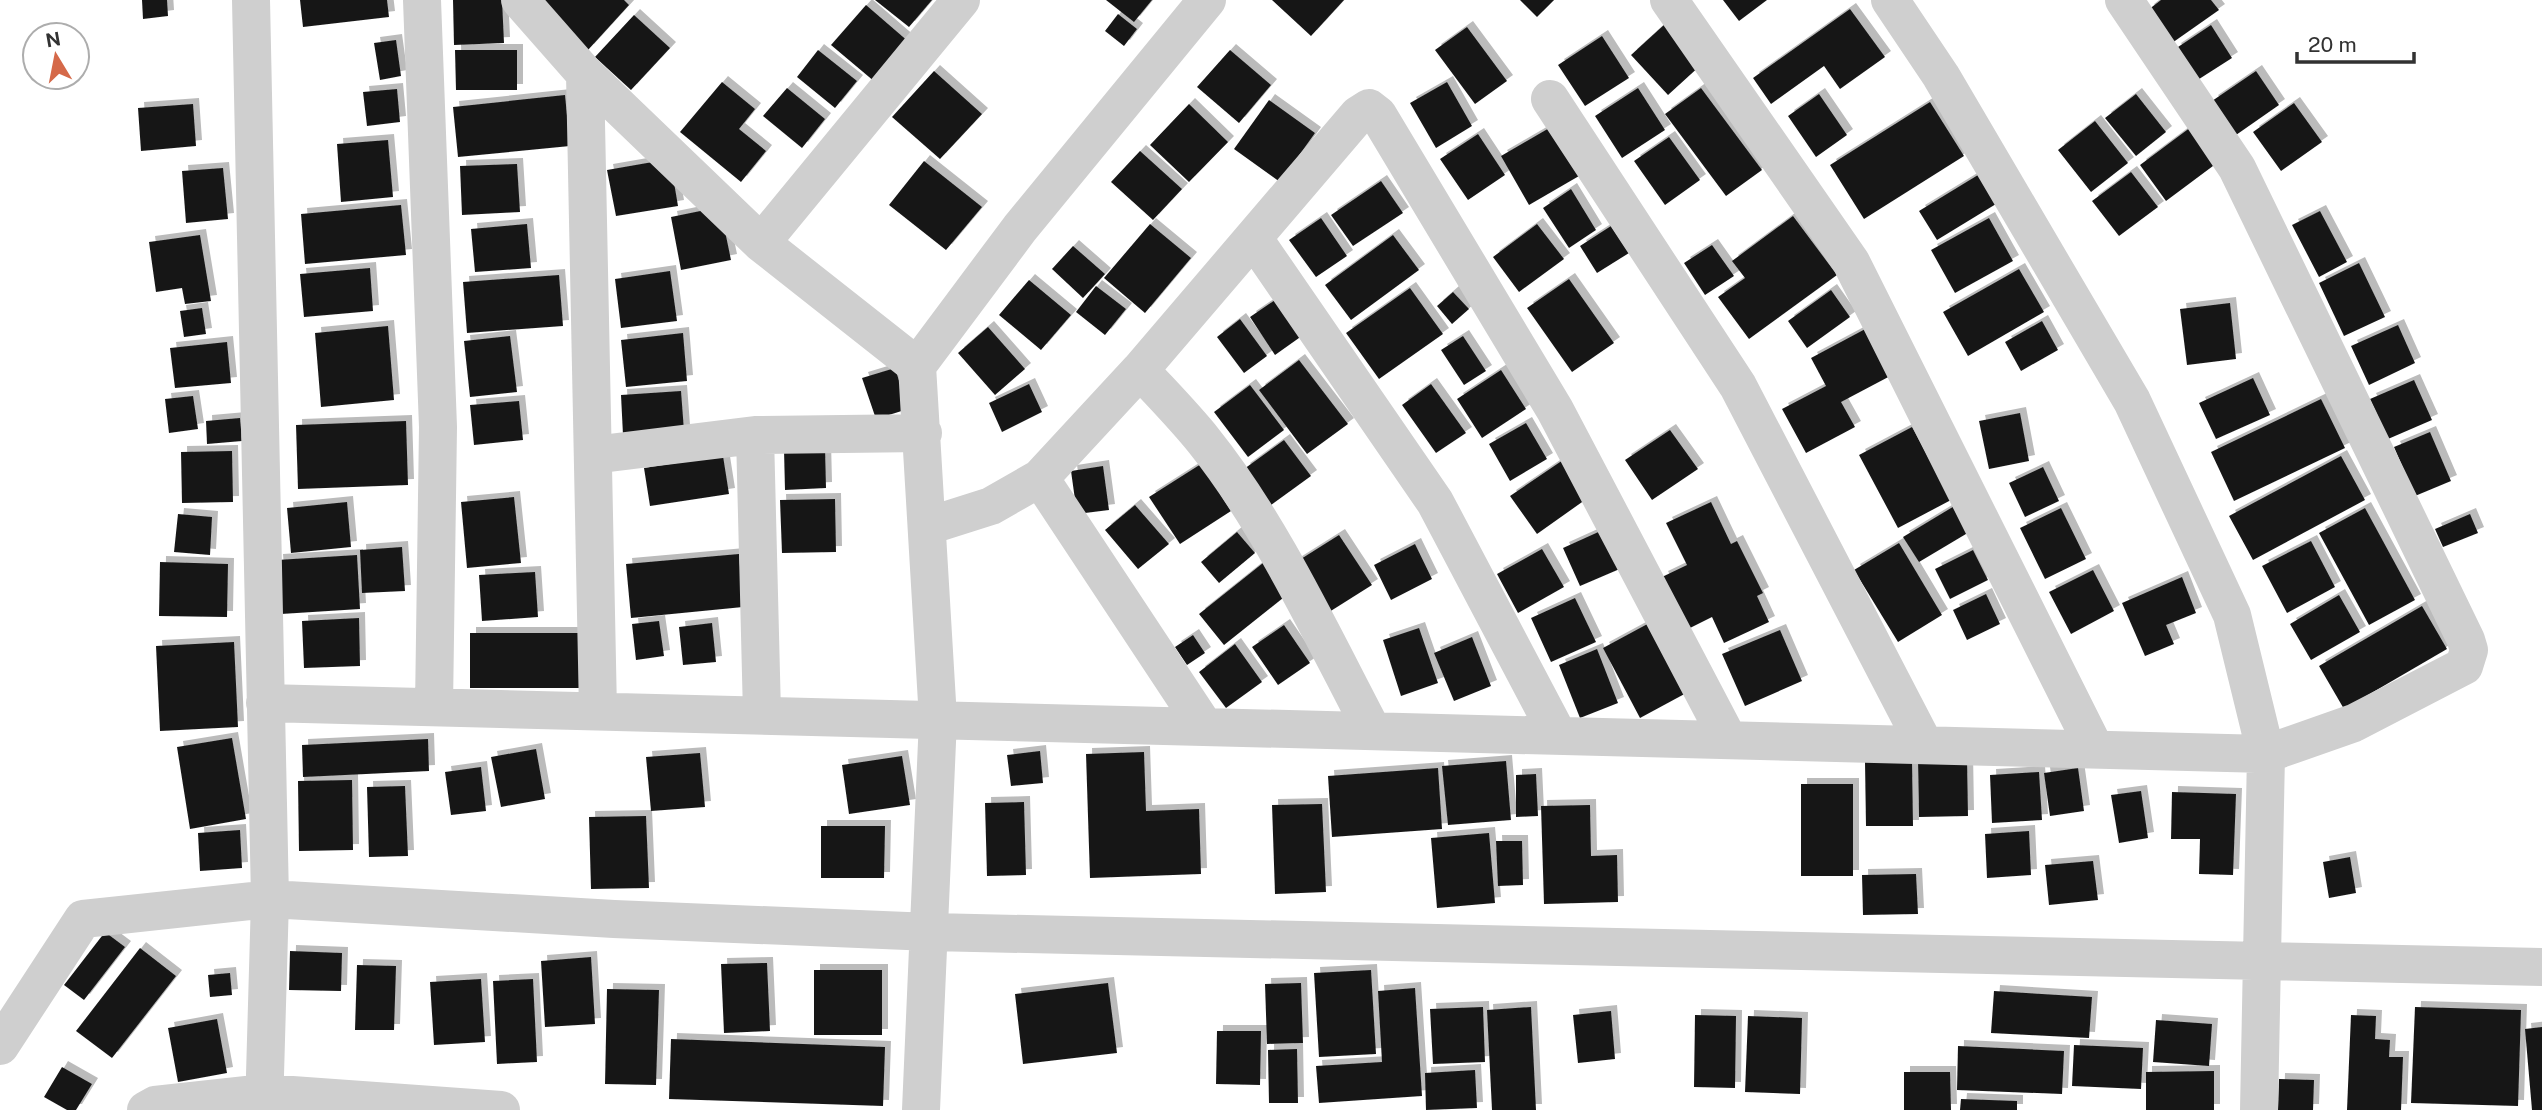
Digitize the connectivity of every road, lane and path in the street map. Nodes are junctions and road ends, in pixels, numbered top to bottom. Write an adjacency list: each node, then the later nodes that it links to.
1 (251, 0): 20 (street)
2 (422, 0): 21 (street)
3 (520, 0): 9 (street)
4 (961, 0): 12 (street)
5 (1207, 0): 13 (street)
6 (1669, 0): 30 (street)
7 (1889, 0): 31 (street)
8 (2124, 0): 31 (street)
9 (585, 74): 12 (street); 17 (street)
10 (1550, 99): 29 (street)
11 (1254, 239): 14 (street); 27 (street); 28 (street)
12 (761, 243): 13 (street)
13 (917, 366): 15 (street)
14 (1140, 370): 18 (street); 26 (street)
15 (923, 433): 16 (street); 19 (street)
16 (755, 435): 17 (street); 23 (street)
17 (593, 455): 22 (street)
18 (1040, 478): 19 (street); 25 (street)
19 (928, 526): 24 (street)
20 (265, 703): 21 (street); 32 (street)
21 (435, 707): 22 (street)
22 (598, 711): 23 (street)
23 (762, 715): 24 (street)
24 (938, 719): 25 (street); 33 (street)
25 (1205, 726): 26 (street)
26 (1373, 730): 27 (street)
27 (1558, 735): 28 (street)
28 (1728, 739): 29 (street)
29 (1924, 744): 30 (street)
30 (2095, 749): 31 (street)
31 (2266, 754): 34 (street)
32 (270, 899): 33 (street); 36 (street); 37 (street)
33 (931, 932): 34 (street); 41 (street)
34 (2260, 962): 35 (street); 42 (street)
35 (2542, 967)
36 (0, 1046)
37 (264, 1101): 38 (street); 39 (street)
38 (428, 1108): 40 (street)
39 (146, 1110)
40 (501, 1110)
41 (921, 1110)
42 (2259, 1110)

